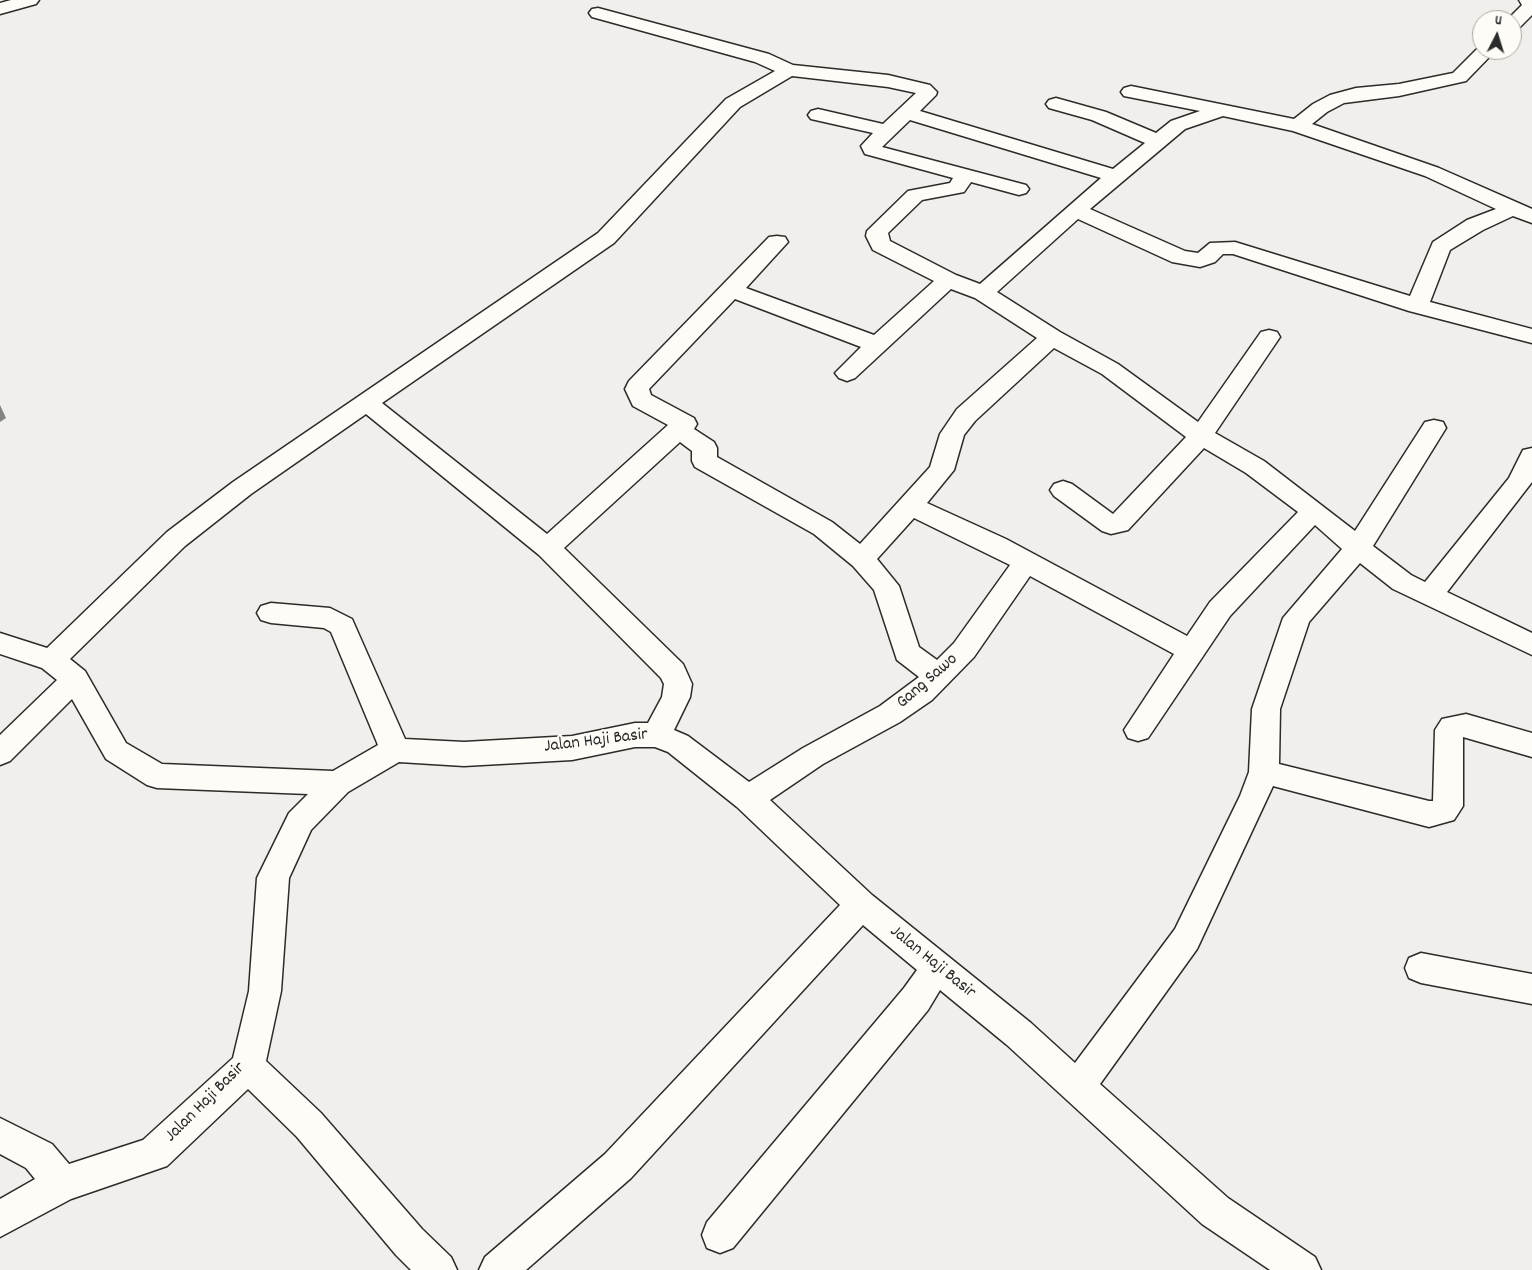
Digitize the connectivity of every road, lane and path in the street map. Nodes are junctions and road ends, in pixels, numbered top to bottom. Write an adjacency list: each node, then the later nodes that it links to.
1 (30, 0): 3 (street)
2 (1528, 0): 5 (street)
3 (0, 9)
4 (598, 13): 7 (street)
5 (1522, 15)
6 (1477, 60): 13 (street)
7 (789, 70): 11 (street); 31 (street)
8 (1131, 92): 10 (street)
9 (1056, 104): 15 (street)
10 (1222, 110): 13 (street); 15 (street)
11 (907, 113): 14 (street); 17 (street)
12 (818, 115): 14 (street)
13 (1298, 126): 20 (street)
14 (888, 131): 16 (street)
15 (1158, 141): 17 (street)
16 (965, 174): 18 (street); 22 (street)
17 (1115, 176): 19 (street)
18 (1019, 189)
19 (1076, 210): 24 (street); 25 (street)
20 (1522, 213): 25 (street)
21 (777, 242): 23 (street)
22 (948, 280): 24 (street); 29 (street)
23 (731, 290): 29 (street); 33 (street)
24 (983, 293): 27 (street)
25 (1417, 306): 26 (street)
26 (1532, 336)
27 (1052, 337): 34 (street); 38 (street)
28 (1269, 337): 34 (street)
29 (878, 345): 30 (street)
30 (847, 373)
31 (368, 403): 40 (street); 49 (street)
32 (1434, 428): 41 (street)
33 (679, 430): 40 (street); 42 (street)
34 (1201, 436): 37 (street); 39 (street)
35 (1532, 456): 36 (street)
36 (1526, 485): 44 (street)
37 (1063, 490)
38 (909, 505): 42 (street); 43 (street)
39 (1314, 511): 41 (street); 48 (street)
40 (548, 548): 53 (street)
41 (1358, 548): 44 (street); 57 (street)
42 (862, 559): 50 (street)
43 (1026, 562): 48 (street); 50 (street, Gang Sawo)
44 (1430, 595): 47 (street)
45 (271, 613): 55 (street)
46 (0, 643): 49 (street)
47 (1532, 645)
48 (1192, 651): 52 (street)
49 (52, 660): 51 (street)
50 (937, 675): 59 (street, Gang Sawo)
51 (75, 679): 56 (street); 58 (street)
52 (1138, 730)
53 (657, 735): 55 (street, Jalan Haji Basir); 59 (street, Jalan Haji Basir)
54 (1532, 745): 57 (street)
55 (396, 750): 58 (street, Jalan Haji Basir)
56 (0, 753)
57 (1264, 772): 65 (street)
58 (337, 783): 64 (street, Jalan Haji Basir)
59 (748, 798): 60 (street, Jalan Haji Basir)
60 (861, 905): 61 (street, Jalan Haji Basir); 71 (street)
61 (937, 967): 65 (street, Jalan Haji Basir); 69 (street)
62 (1421, 968): 63 (street)
63 (1532, 988)
64 (248, 1066): 67 (street, Jalan Haji Basir); 70 (street)
65 (1077, 1088): 72 (street, Jalan Haji Basir)
66 (0, 1135): 67 (street)
67 (62, 1184): 68 (street, Jalan Haji Basir)
68 (0, 1219)
69 (720, 1235)
70 (438, 1270)
71 (498, 1270)
72 (1302, 1270)

